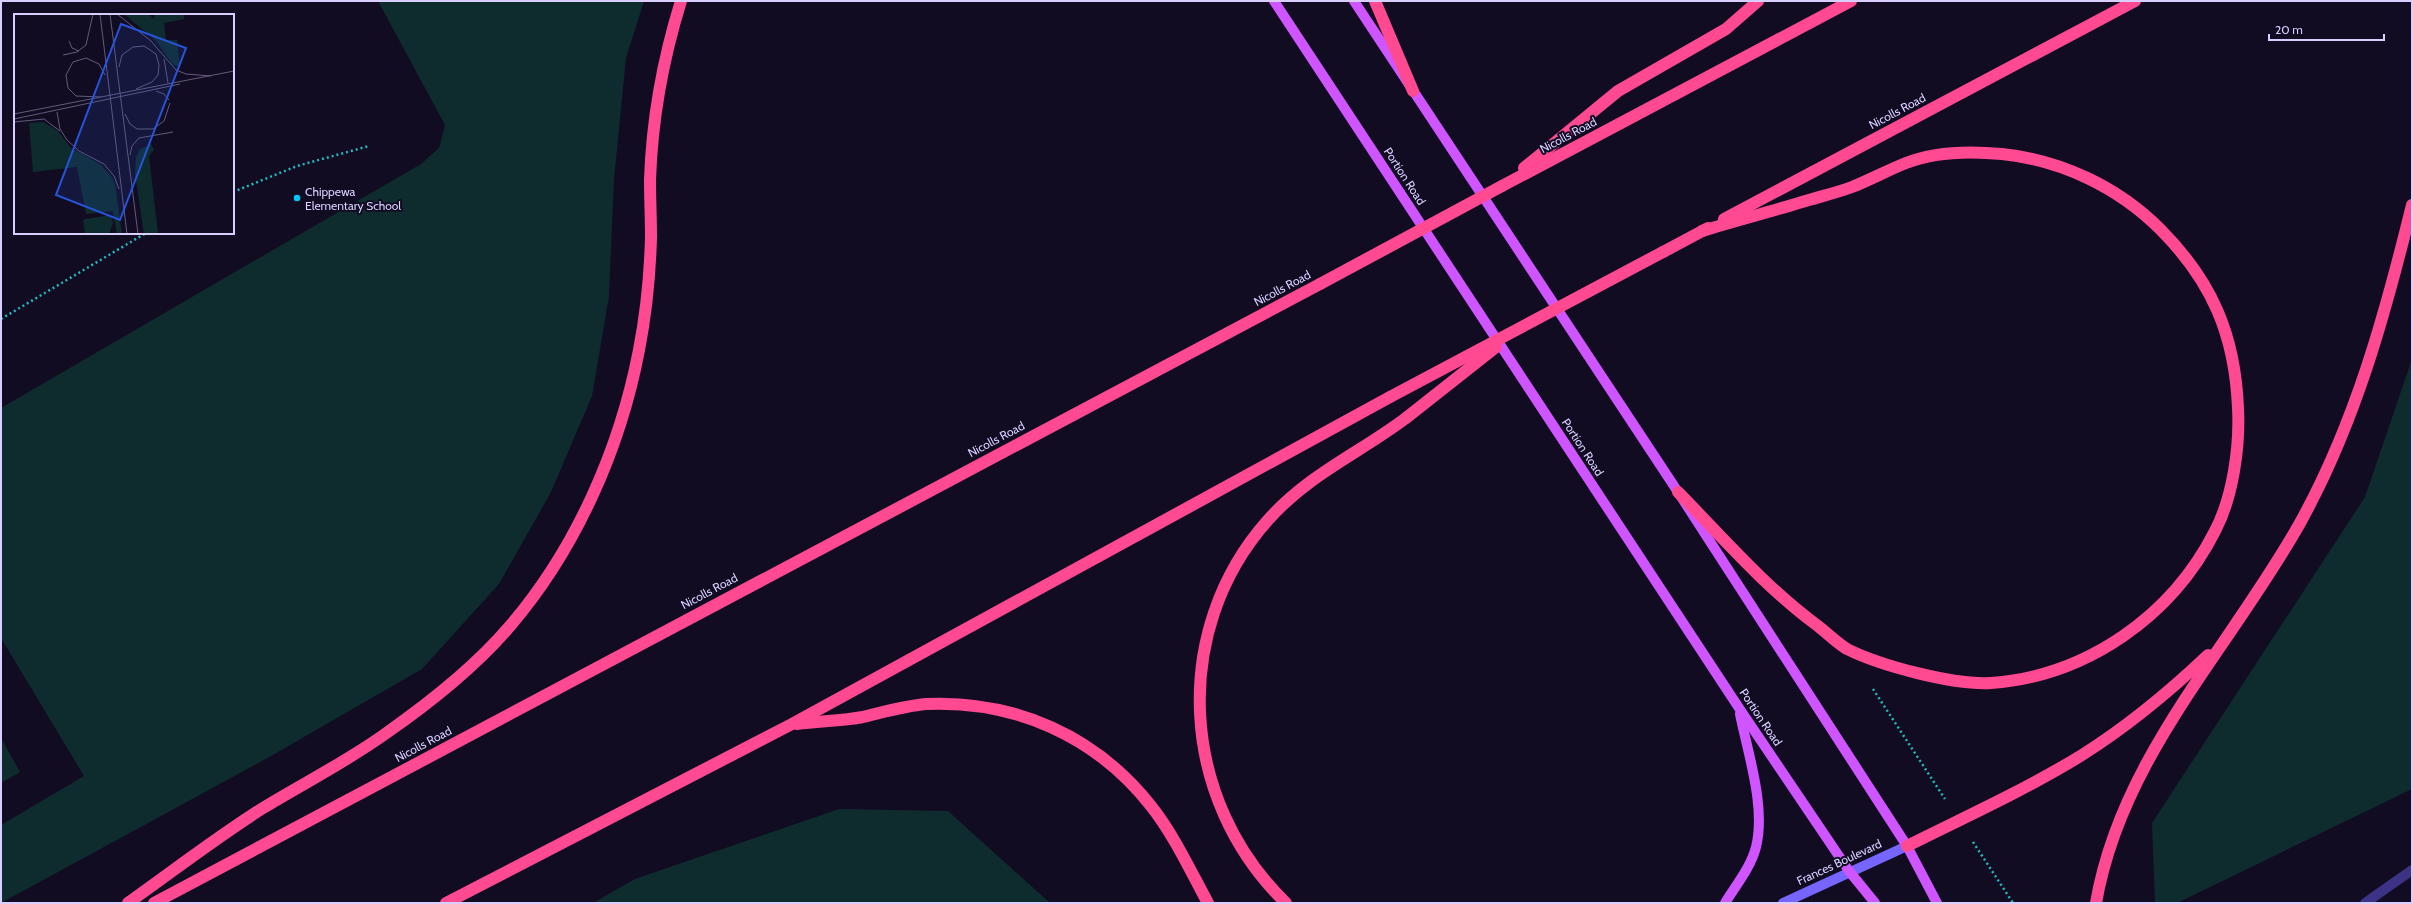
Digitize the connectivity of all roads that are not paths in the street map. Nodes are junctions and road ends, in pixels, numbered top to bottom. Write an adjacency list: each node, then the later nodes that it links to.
1 (681, 1): 20 (highway)
2 (1274, 1): 15 (main road, Portion Road)
3 (1354, 1): 8 (main road)
4 (1376, 1): 8 (highway)
5 (1758, 1): 9 (highway)
6 (1851, 1): 9 (highway, Nicolls Road)
7 (2135, 1): 11 (highway, Nicolls Road)
8 (1413, 91): 13 (main road)
9 (1502, 186): 21 (highway, Nicolls Road, bridge)
10 (2412, 205): 14 (highway)
11 (1702, 231): 12 (highway, Nicolls Road, bridge); 13 (highway)
12 (1522, 327): 16 (highway, Nicolls Road, bridge); 24 (highway, bridge)
13 (1678, 492): 17 (main road)
14 (2223, 641): 17 (highway); 29 (highway)
15 (1739, 708): 19 (main road, Portion Road); 25 (main road)
16 (792, 724): 22 (highway, Nicolls Road); 23 (highway)
17 (1907, 846): 19 (street, Frances Boulevard); 28 (main road)
18 (2412, 870): 30 (lane)
19 (1849, 871): 26 (street, Frances Boulevard); 27 (main road, Portion Road)
20 (128, 903)
21 (154, 903)
22 (446, 903)
23 (1208, 903)
24 (1286, 903)
25 (1725, 903)
26 (1783, 903)
27 (1875, 903)
28 (1937, 903)
29 (2096, 903)
30 (2365, 903)

